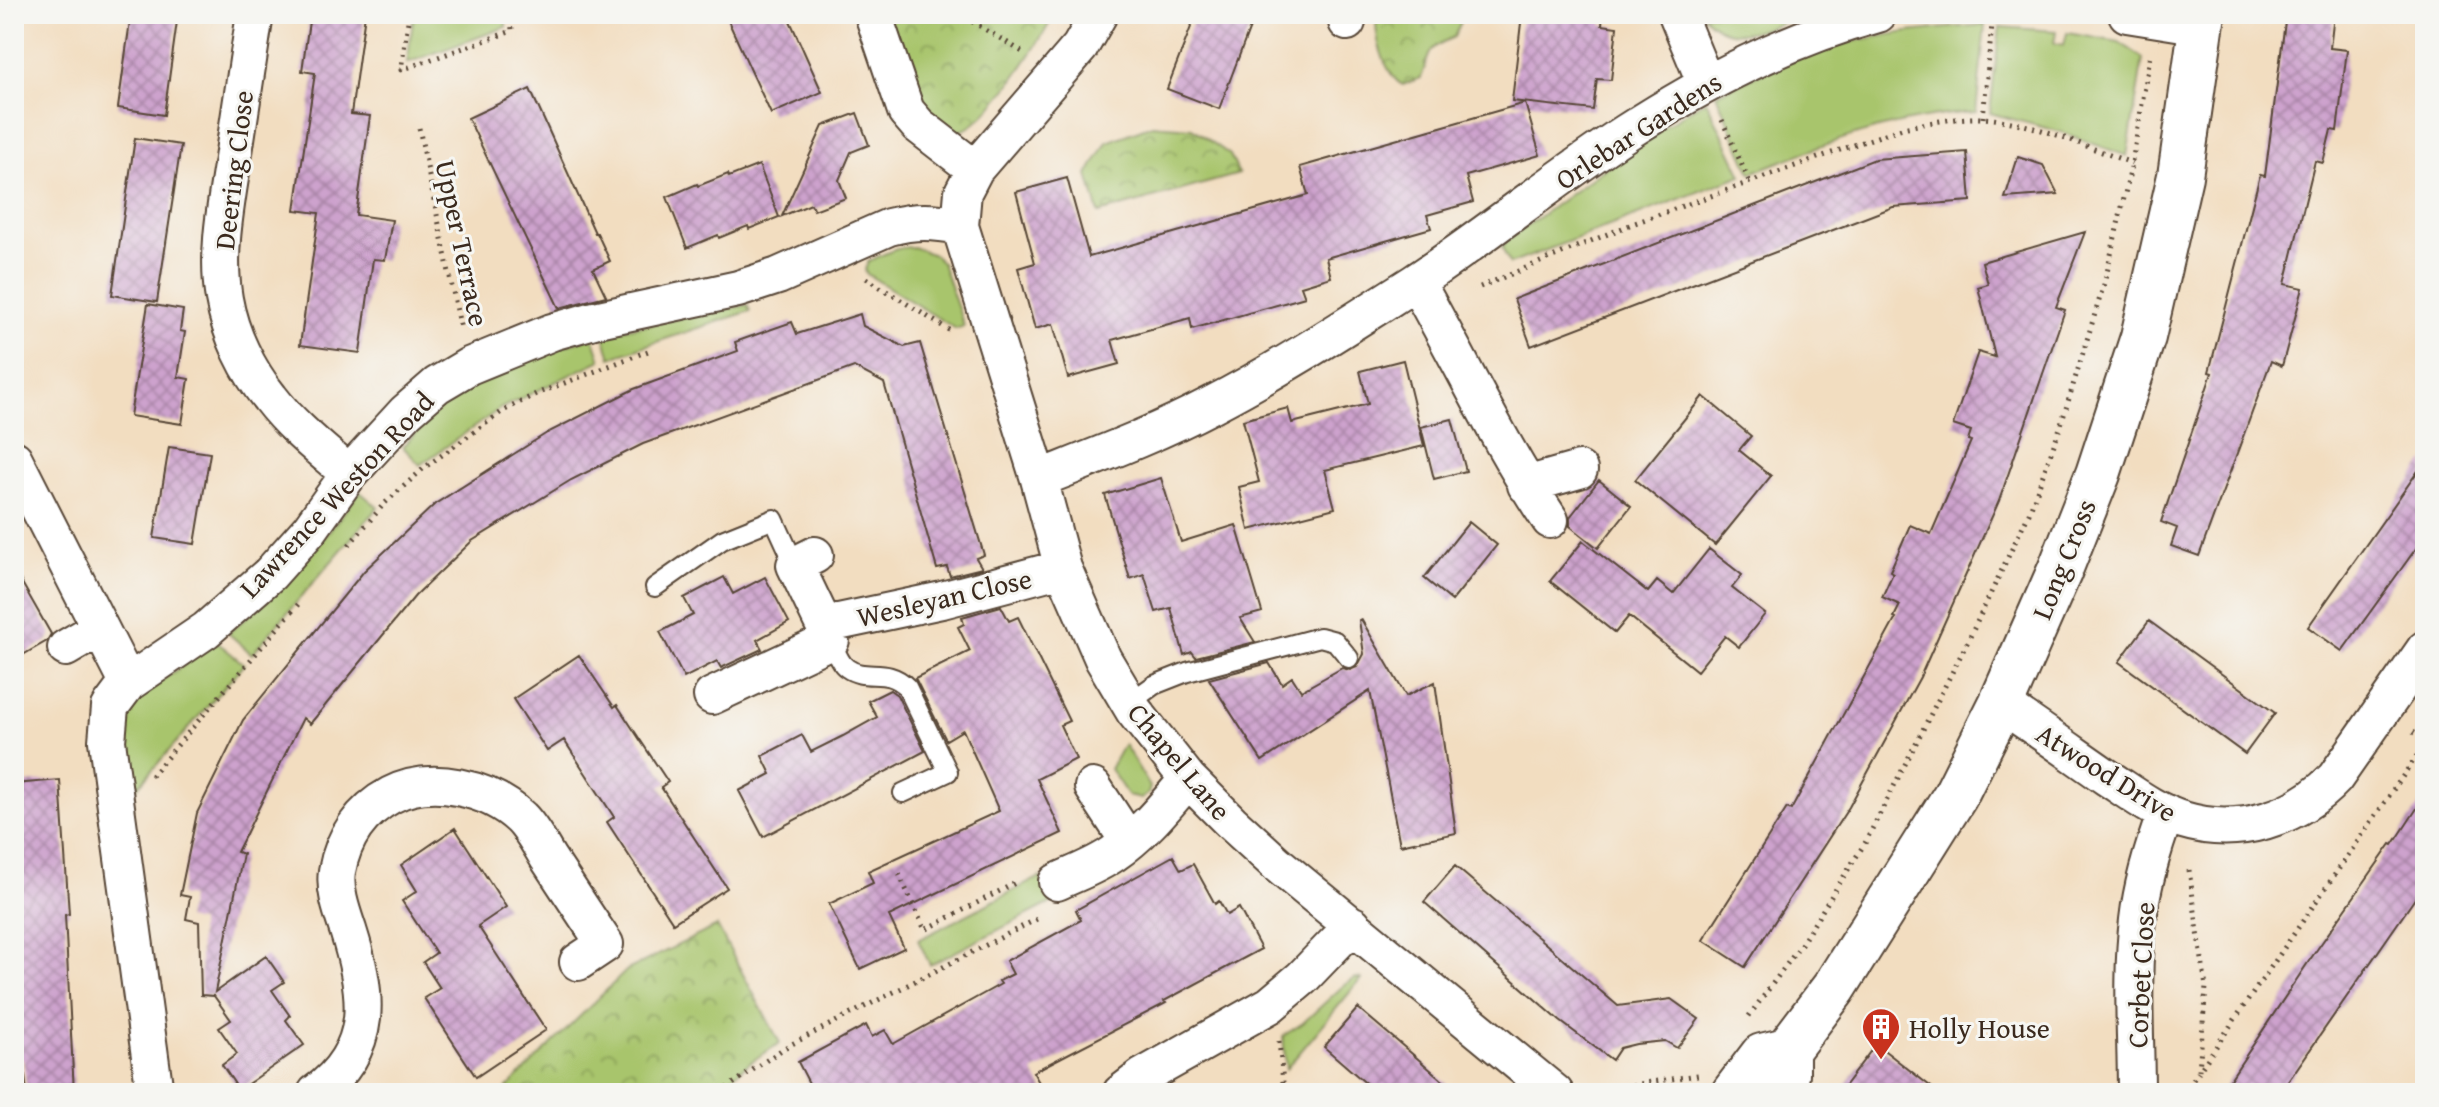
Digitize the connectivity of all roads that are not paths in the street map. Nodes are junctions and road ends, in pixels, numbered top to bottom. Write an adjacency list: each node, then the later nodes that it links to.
1 (255, 14): 13 (street, Deering Close)
2 (873, 14): 9 (street)
3 (1099, 14): 9 (street)
4 (1677, 14): 8 (street)
5 (1878, 14): 8 (street, Orlebar Gardens)
6 (2142, 16): 7 (street)
7 (2203, 20): 29 (street, Long Cross)
8 (1706, 84): 11 (street, Orlebar Gardens)
9 (975, 169): 10 (street, Chapel Lane)
10 (960, 226): 13 (street, Lawrence Weston Road); 14 (street, Chapel Lane)
11 (1423, 295): 14 (street, Orlebar Gardens); 16 (street)
12 (1579, 470): 16 (street)
13 (349, 474): 26 (street, Lawrence Weston Road)
14 (1039, 479): 19 (street, Chapel Lane)
15 (19, 482): 21 (street)
16 (1526, 485): 17 (street)
17 (1550, 520)
18 (805, 560): 20 (lane, Wesleyan Close); 22 (street, Wesleyan Close)
19 (1063, 568): 22 (street, Wesleyan Close); 28 (street, Chapel Lane)
20 (655, 587)
21 (100, 628): 23 (street); 26 (street)
22 (827, 632): 27 (street, Wesleyan Close); 32 (lane, Wesleyan Close)
23 (66, 648)
24 (2425, 649): 33 (street, Atwood Drive)
25 (1349, 658): 28 (lane)
26 (128, 683): 40 (street, Lawrence Weston Road)
27 (712, 696)
28 (1129, 703): 30 (street, Chapel Lane)
29 (2001, 704): 33 (street, Atwood Drive); 38 (street, Long Cross)
30 (1188, 779): 34 (street); 36 (street, Chapel Lane)
31 (1093, 787): 34 (street)
32 (903, 793)
33 (2173, 816): 45 (street, Corbet Close)
34 (1129, 842): 35 (street)
35 (1057, 882)
36 (1353, 925): 42 (street); 43 (street, Chapel Lane)
37 (578, 962): 41 (street)
38 (1787, 1050): 39 (street, Long Cross); 44 (street, Long Cross)
39 (1716, 1088)
40 (155, 1093)
41 (316, 1093)
42 (1121, 1093)
43 (1555, 1093)
44 (1774, 1093)
45 (2136, 1093)

